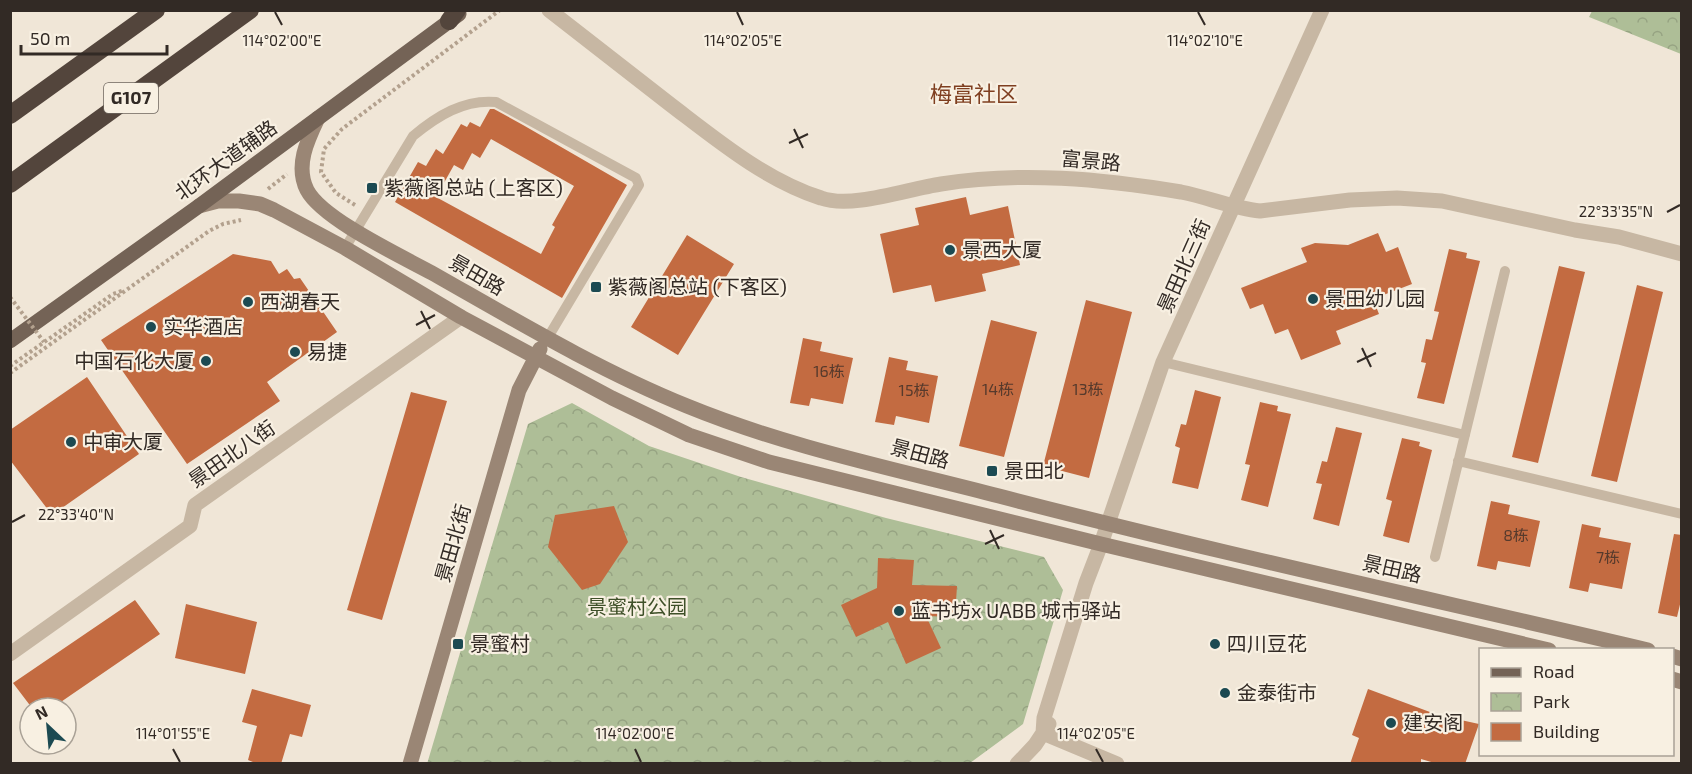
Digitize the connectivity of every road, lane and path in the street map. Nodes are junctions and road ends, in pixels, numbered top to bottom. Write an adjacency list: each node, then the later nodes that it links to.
1 (156, 10): 7 (highway, G107)
2 (250, 10): 10 (highway, G107)
3 (500, 10): 14 (path)
4 (549, 10): 13 (street, 富景路)
5 (1322, 10): 13 (street, 景田北三街)
6 (457, 14): 8 (main road, 北环大道辅路)
7 (10, 114)
8 (318, 118): 12 (main road, 北环大道辅路); 16 (main road, 景田路)
9 (292, 170): 11 (path)
10 (10, 183)
11 (268, 189)
12 (199, 206): 17 (main road); 24 (main road, 北环大道辅路)
13 (1234, 206): 18 (street, 富景路); 27 (street, 景田北三街)
14 (358, 207)
15 (246, 218): 20 (path)
16 (356, 230): 17 (lane); 23 (main road, 景田路); 23 (lane)
17 (345, 248): 22 (main road)
18 (1682, 254)
19 (1505, 271): 30 (lane)
20 (128, 289): 25 (path); 29 (path)
21 (10, 297): 25 (path, bridge)
22 (461, 317): 26 (main road); 38 (street, 景田北八街)
23 (547, 339): 26 (main road, 景田北街); 33 (main road, 景田路)
24 (10, 341)
25 (44, 342): 28 (path)
26 (535, 358): 34 (main road); 40 (main road, 景田北街)
27 (1163, 362): 30 (lane); 33 (street, 景田北三街)
28 (10, 366)
29 (10, 374)
30 (1465, 435): 31 (lane)
31 (1458, 461): 32 (lane); 35 (lane)
32 (1682, 514)
33 (1107, 524): 34 (street, 景田北三街); 37 (main road, 景田路)
34 (1101, 544): 36 (main road); 39 (street, 景田北三街)
35 (1435, 557)
36 (1541, 648)
37 (1639, 648)
38 (10, 654)
39 (1043, 733): 41 (street, 景田北三街); 42 (street)
40 (410, 764)
41 (1017, 764)
42 (1117, 764)

